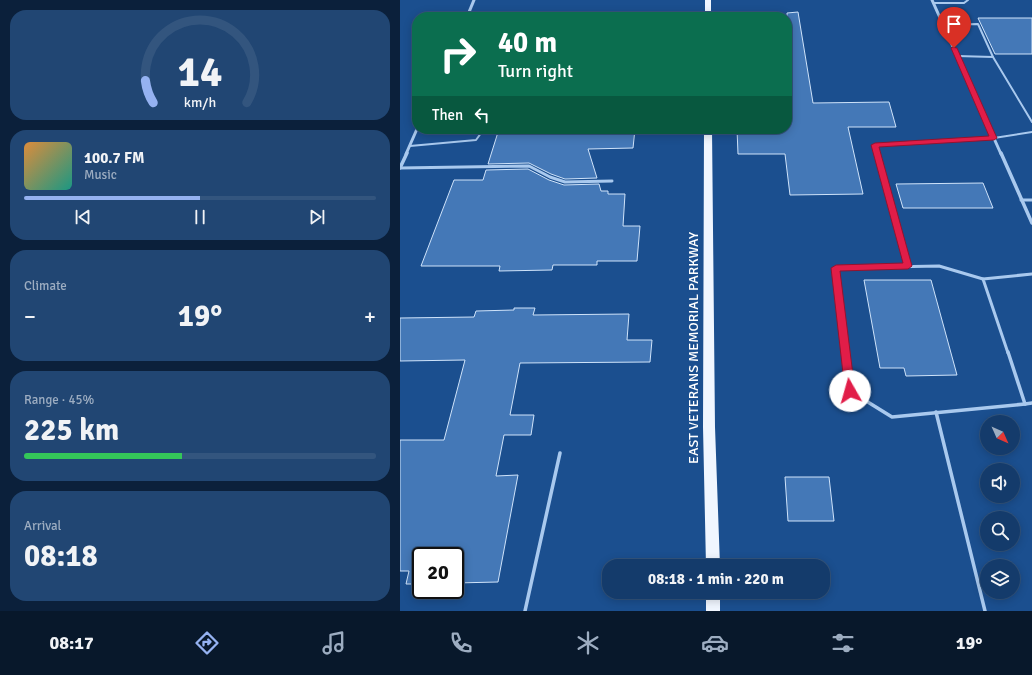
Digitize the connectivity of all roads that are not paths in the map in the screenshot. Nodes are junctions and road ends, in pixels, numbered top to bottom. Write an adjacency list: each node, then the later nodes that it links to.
1 (474, 0): 5 (street)
2 (708, 0): 6 (main road)
3 (968, 0): 4 (lane)
4 (933, 2): 7 (street)
5 (469, 12)
6 (708, 12)
7 (943, 25): 8 (street); 9 (lane)
8 (957, 56): 9 (lane); 15 (street)
9 (993, 57): 10 (lane)
10 (1032, 122)
11 (1032, 132): 15 (lane)
12 (415, 134): 16 (street)
13 (480, 134): 16 (lane)
14 (708, 134): 29 (main road, EAST VETERANS MEMORIAL PARKWAY)
15 (994, 138): 19 (street); 22 (lane)
16 (410, 146): 17 (street)
17 (400, 168): 18 (lane)
18 (612, 182)
19 (1021, 200): 20 (lane); 21 (street)
20 (1032, 200)
21 (1032, 224)
22 (908, 266): 24 (lane); 27 (lane)
23 (1032, 274): 24 (lane)
24 (983, 279): 26 (lane)
25 (1032, 403): 26 (lane)
26 (1025, 404): 27 (lane)
27 (936, 412): 33 (lane)
28 (560, 453): 31 (lane)
29 (713, 559)
30 (713, 599): 32 (main road)
31 (525, 611)
32 (713, 611)
33 (986, 611)

